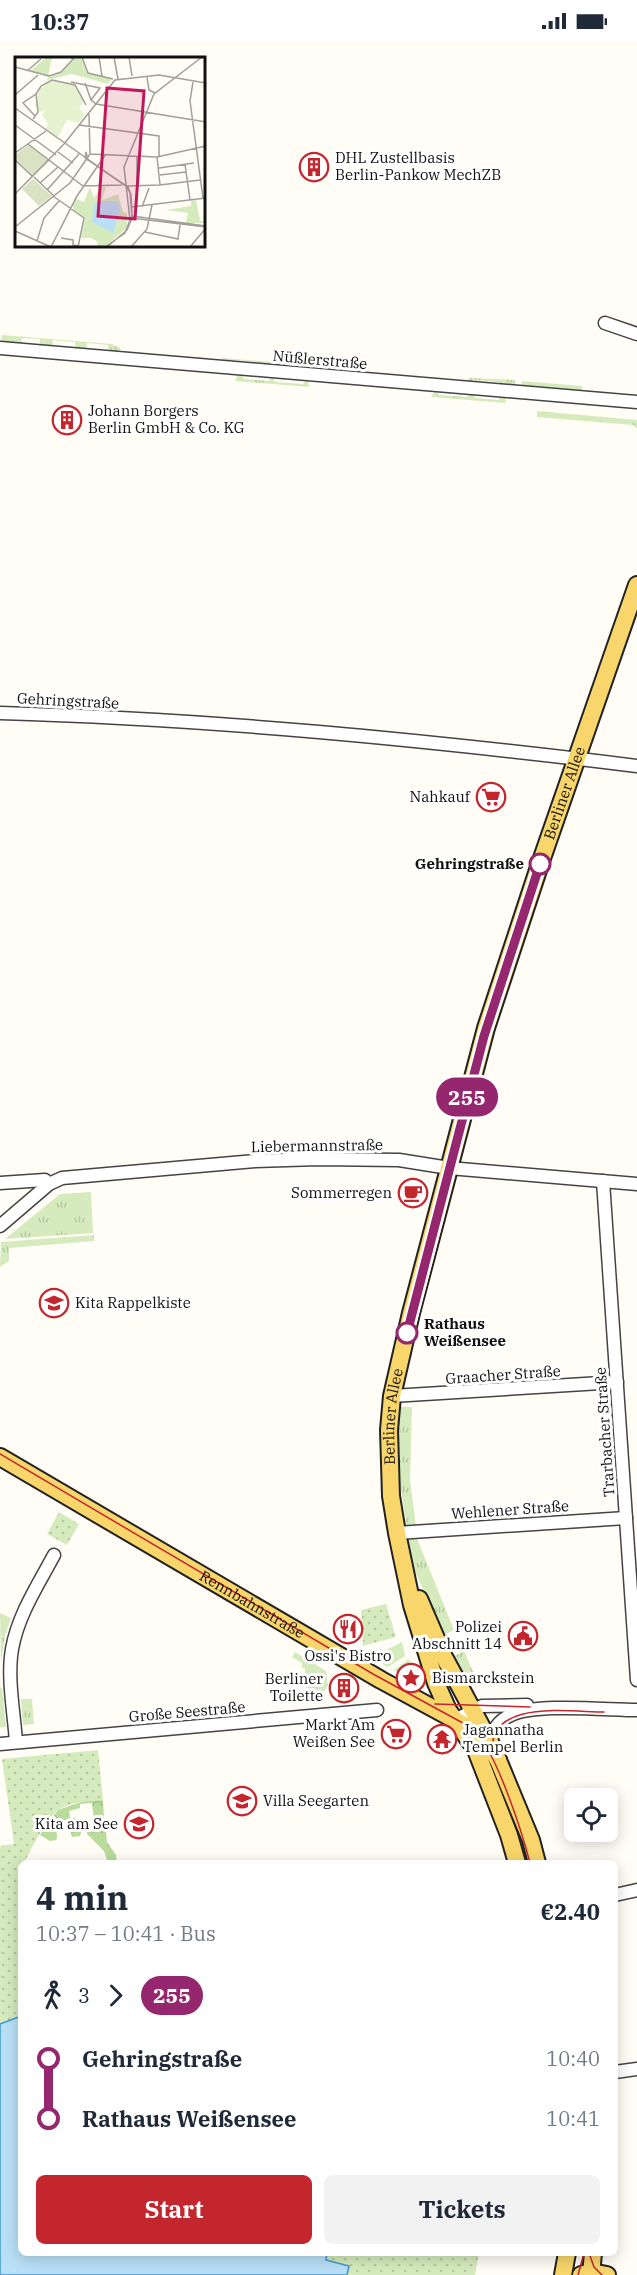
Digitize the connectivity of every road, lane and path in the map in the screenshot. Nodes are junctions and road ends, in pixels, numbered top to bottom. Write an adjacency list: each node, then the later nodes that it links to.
1 (605, 323): 2 (street)
2 (637, 334)
3 (0, 348): 4 (street, Nüßlerstraße)
4 (637, 402)
5 (637, 585): 7 (main road, Berliner Allee)
6 (0, 713): 7 (street, Gehringstraße)
7 (577, 759): 8 (street, Gehringstraße); 9 (main road, Berliner Allee)
8 (637, 766)
9 (449, 1168): 10 (street, Liebermannstraße); 12 (street, Liebermannstraße); 16 (main road, Berliner Allee)
10 (603, 1181): 13 (street, Liebermannstraße); 15 (street, Trarbacher Straße)
11 (0, 1184): 12 (street, Liebermannstraße)
12 (49, 1184): 14 (street)
13 (637, 1184)
14 (0, 1226)
15 (617, 1382): 16 (street, Graacher Straße); 18 (street, Trarbacher Straße)
16 (392, 1396): 19 (main road, Berliner Allee)
17 (0, 1457): 27 (main road, Rennbahnstraße)
18 (626, 1518): 19 (street, Wehlener Straße); 22 (street, Trarbacher Straße)
19 (397, 1533): 21 (main road, Berliner Allee)
20 (54, 1555): 28 (street)
21 (404, 1564): 25 (main road, Berliner Allee); 27 (main road, Berliner Allee)
22 (637, 1680)
23 (561, 1709): 25 (street); 26 (street); 30 (street)
24 (377, 1710): 28 (street, Große Seestraße)
25 (473, 1710): 27 (street); 30 (main road, Berliner Allee)
26 (637, 1710)
27 (455, 1720): 31 (main road, Rennbahnstraße); 32 (main road, Berliner Allee)
28 (16, 1742): 29 (street, Große Seestraße)
29 (0, 1744)
30 (490, 1744): 31 (main road, Berliner Allee)
31 (498, 1760): 33 (main road, Berliner Allee)
32 (516, 1860)
33 (536, 1860)
34 (637, 1890): 35 (street)
35 (618, 1894)
36 (637, 2069): 37 (street)
37 (618, 2072)
38 (591, 2256): 39 (main road)
39 (580, 2270)

